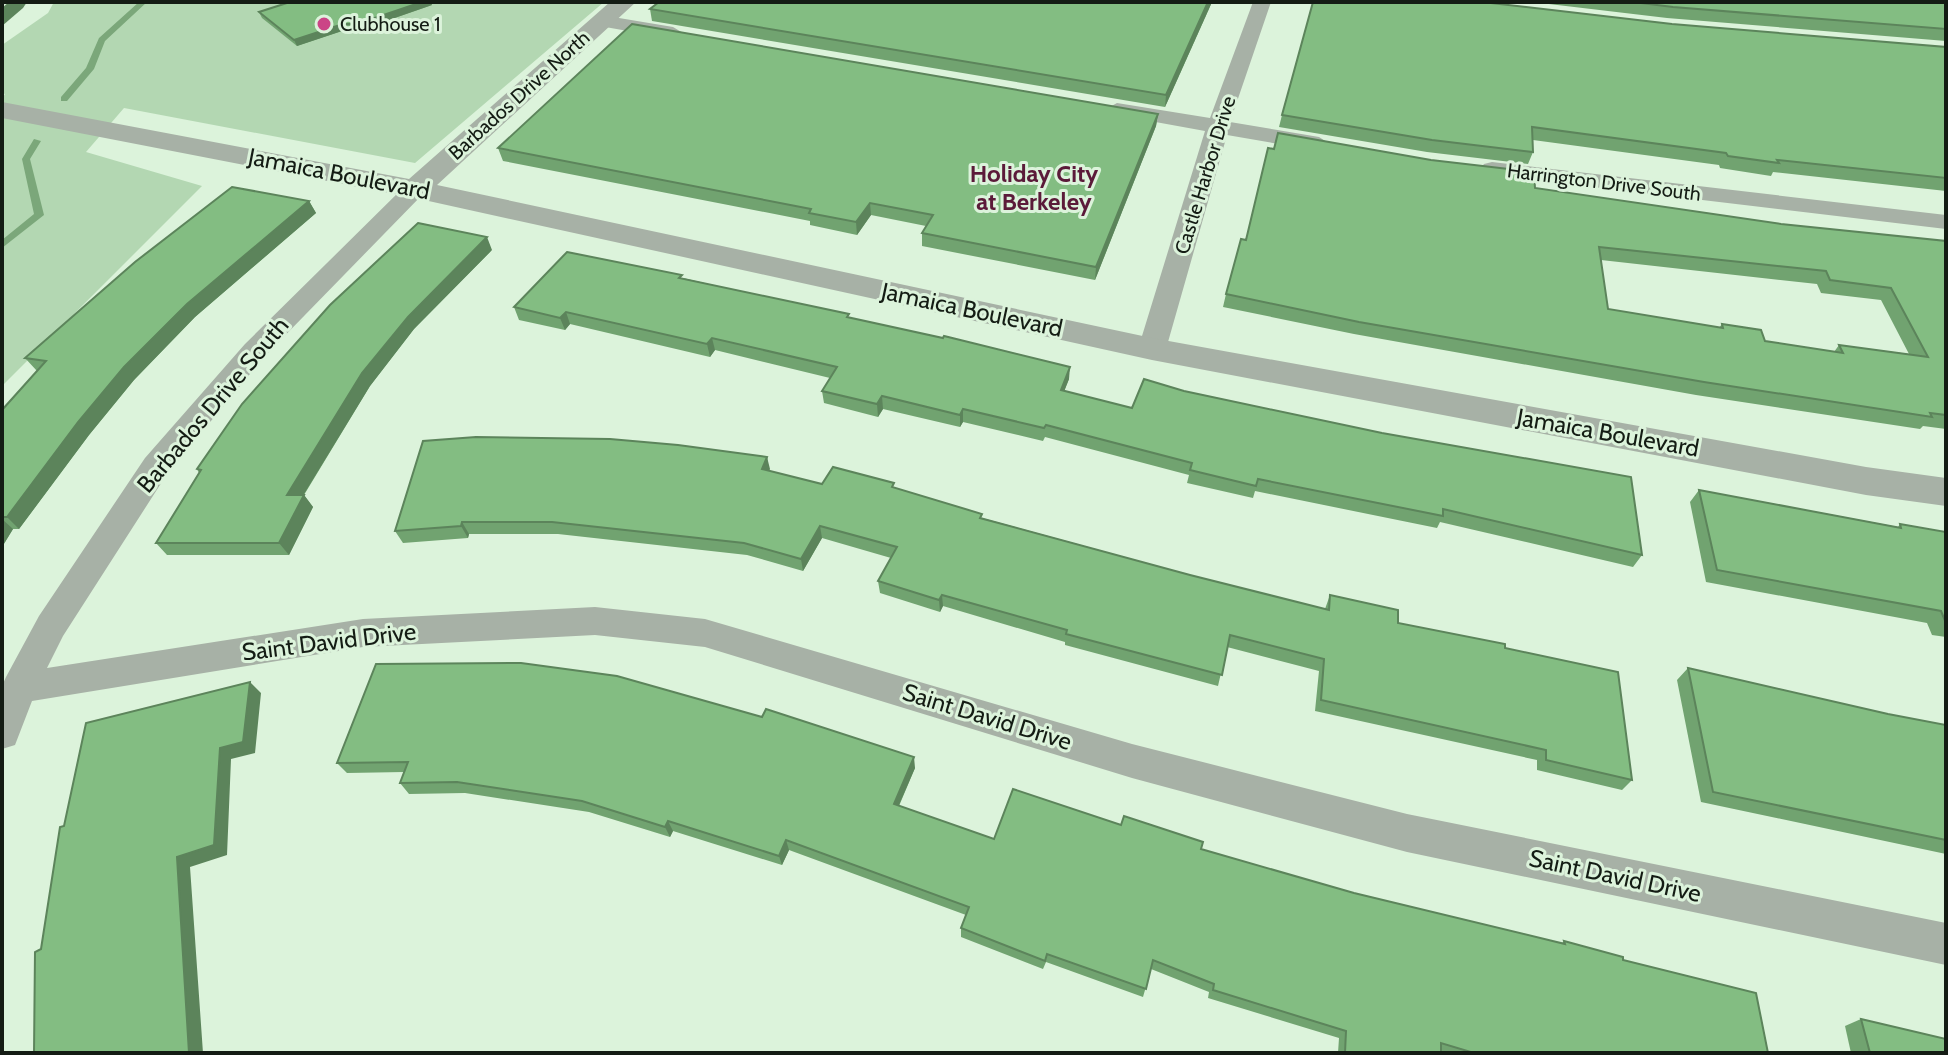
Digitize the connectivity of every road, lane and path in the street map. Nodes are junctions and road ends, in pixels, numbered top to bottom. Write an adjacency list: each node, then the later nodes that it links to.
1 (624, 2): 3 (street, Barbados Drive North)
2 (1262, 2): 7 (street, Castle Harbor Drive)
3 (601, 21): 4 (street); 10 (street, Barbados Drive North)
4 (694, 37)
5 (1095, 105): 7 (street)
6 (2, 110): 10 (street, Jamaica Boulevard)
7 (1218, 126): 8 (street); 12 (street, Castle Harbor Drive)
8 (1337, 147)
9 (1474, 167): 11 (street, Harrington Drive South)
10 (415, 189): 12 (street, Jamaica Boulevard); 14 (street, Barbados Drive South)
11 (1946, 222)
12 (1152, 349): 13 (street, Jamaica Boulevard)
13 (1946, 492)
14 (19, 688): 15 (street, Barbados Drive South); 16 (street, Saint David Drive)
15 (2, 733)
16 (1946, 944)

